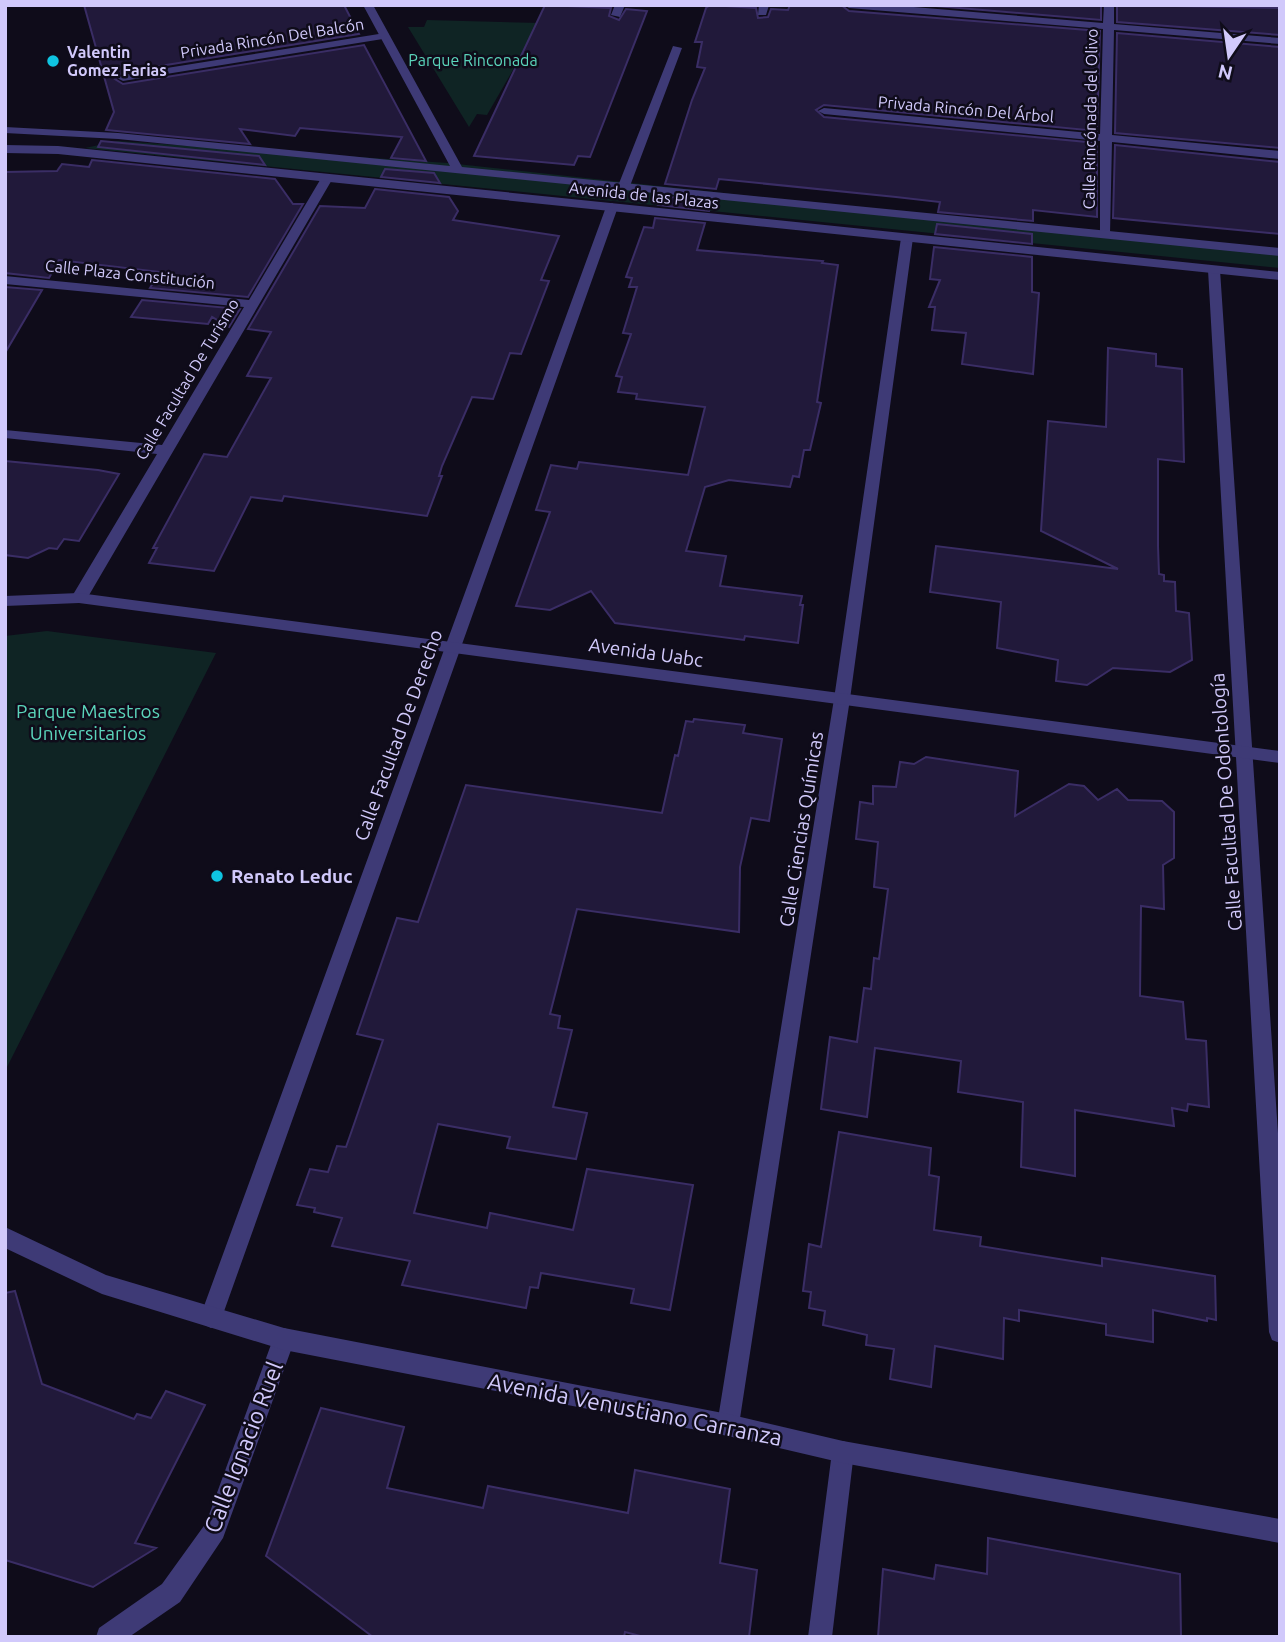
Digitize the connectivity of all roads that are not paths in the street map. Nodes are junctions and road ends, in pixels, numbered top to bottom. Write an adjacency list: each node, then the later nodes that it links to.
1 (368, 5): 5 (street)
2 (849, 5): 4 (street)
3 (1109, 5): 4 (street, Calle Rincónada del Olivo)
4 (1108, 26): 6 (street); 11 (street, Calle Rincónada del Olivo)
5 (385, 36): 8 (street, Privada Rincón Del Balcón); 14 (street)
6 (1280, 41)
7 (677, 48): 16 (street)
8 (123, 78)
9 (824, 111): 11 (street, Privada Rincón Del Árbol)
10 (5, 130): 14 (street, Avenida de las Plazas)
11 (1106, 138): 13 (street, Privada Rincón Del Árbol); 18 (street, Calle Rincónada del Olivo)
12 (5, 149): 15 (street, Avenida de las Plazas)
13 (1280, 155)
14 (458, 170): 16 (street, Avenida de las Plazas)
15 (327, 178): 17 (street, Avenida de las Plazas); 24 (street, Calle Facultad De Turismo)
16 (624, 186): 18 (street, Avenida de las Plazas)
17 (612, 207): 19 (street, Avenida de las Plazas); 29 (street, Calle Facultad De Derecho)
18 (1104, 234): 20 (street, Avenida de las Plazas)
19 (907, 238): 21 (street, Avenida de las Plazas); 30 (street, Calle Ciencias Químicas)
20 (1280, 252)
21 (1214, 270): 22 (street, Avenida de las Plazas); 31 (street, Calle Facultad De Odontología)
22 (1280, 276)
23 (5, 280): 24 (street, Calle Plaza Constitución)
24 (252, 304): 26 (street, Calle Facultad De Turismo)
25 (5, 434): 26 (street)
26 (164, 450): 27 (street, Calle Facultad De Turismo)
27 (79, 598): 28 (street, Avenida Uabc); 29 (street, Avenida Uabc)
28 (5, 601)
29 (452, 648): 30 (street, Avenida Uabc); 34 (street, Calle Facultad De Derecho)
30 (842, 699): 31 (street, Avenida Uabc); 37 (street, Calle Ciencias Químicas)
31 (1244, 753): 32 (street, Avenida Uabc); 35 (street, Calle Facultad De Odontología)
32 (1280, 757)
33 (5, 1237): 34 (street, Avenida Venustiano Carranza)
34 (211, 1317): 36 (street, Avenida Venustiano Carranza)
35 (1280, 1332)
36 (284, 1339): 37 (street, Avenida Venustiano Carranza); 40 (street, Calle Ignacio Ruel)
37 (727, 1425): 38 (street, Avenida Venustiano Carranza)
38 (843, 1452): 39 (street, Avenida Venustiano Carranza); 41 (street)
39 (1280, 1531)
40 (108, 1637)
41 (820, 1637)

